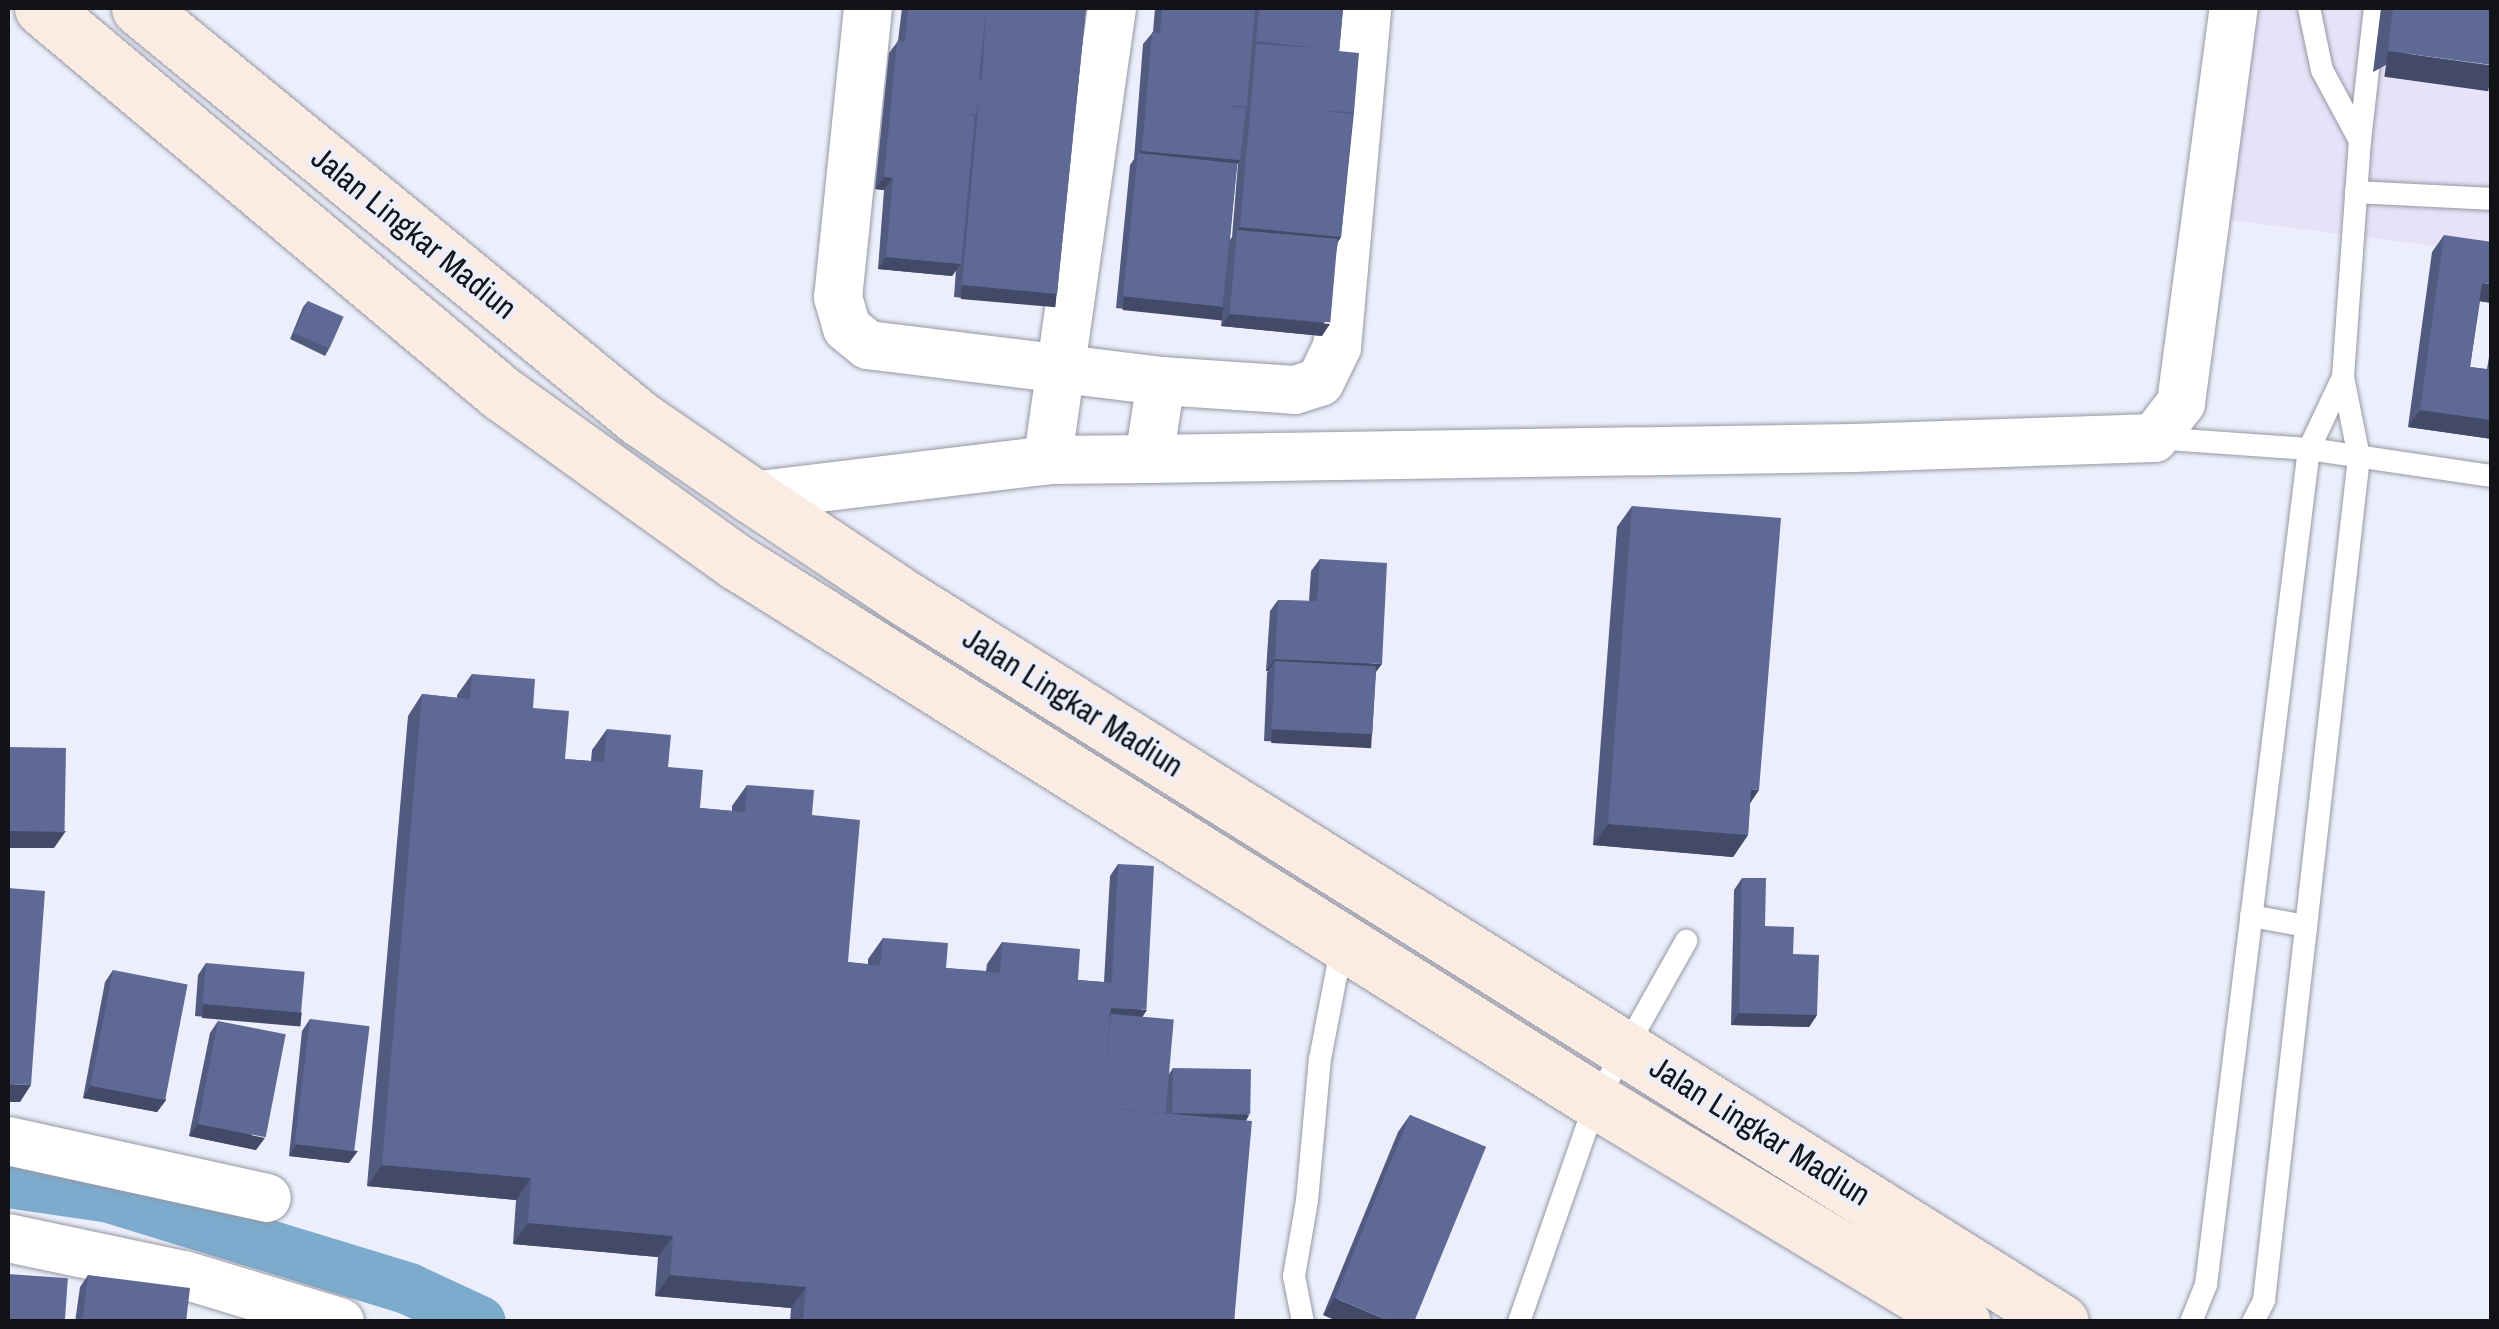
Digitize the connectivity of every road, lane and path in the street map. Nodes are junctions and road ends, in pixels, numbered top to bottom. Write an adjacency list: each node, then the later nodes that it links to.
1 (42, 8): 24 (main road, Jalan Lingkar Madiun)
2 (139, 8): 21 (main road, Jalan Lingkar Madiun)
3 (868, 8): 12 (street)
4 (1112, 8): 12 (street)
5 (1367, 8): 14 (street)
6 (2234, 8): 15 (street)
7 (2309, 8): 9 (lane)
8 (2375, 8): 9 (lane)
9 (2360, 141): 10 (lane)
10 (2356, 192): 11 (lane); 13 (lane)
11 (2492, 199)
12 (1060, 372): 14 (street); 19 (street)
13 (2343, 376): 16 (lane); 17 (lane)
14 (1160, 381): 18 (street)
15 (2154, 438): 16 (lane); 18 (street)
16 (2308, 450): 17 (lane); 22 (lane)
17 (2358, 457): 20 (lane); 23 (lane)
18 (1149, 459): 19 (street)
19 (1048, 460): 21 (street)
20 (2492, 476)
21 (752, 496): 26 (main road, Jalan Lingkar Madiun)
22 (2251, 916): 23 (lane); 36 (lane)
23 (2306, 926): 37 (lane)
24 (1343, 940): 27 (main road, Jalan Lingkar Madiun); 32 (lane)
25 (1686, 941): 26 (lane)
26 (1627, 1046): 27 (lane); 35 (main road, Jalan Lingkar Madiun)
27 (1596, 1101): 33 (lane); 34 (main road, Jalan Lingkar Madiun)
28 (8, 1141): 29 (street)
29 (268, 1198)
30 (8, 1238): 31 (street)
31 (340, 1322)
32 (1303, 1322)
33 (1519, 1322)
34 (1962, 1322)
35 (2061, 1322)
36 (2191, 1322)
37 (2252, 1322)

